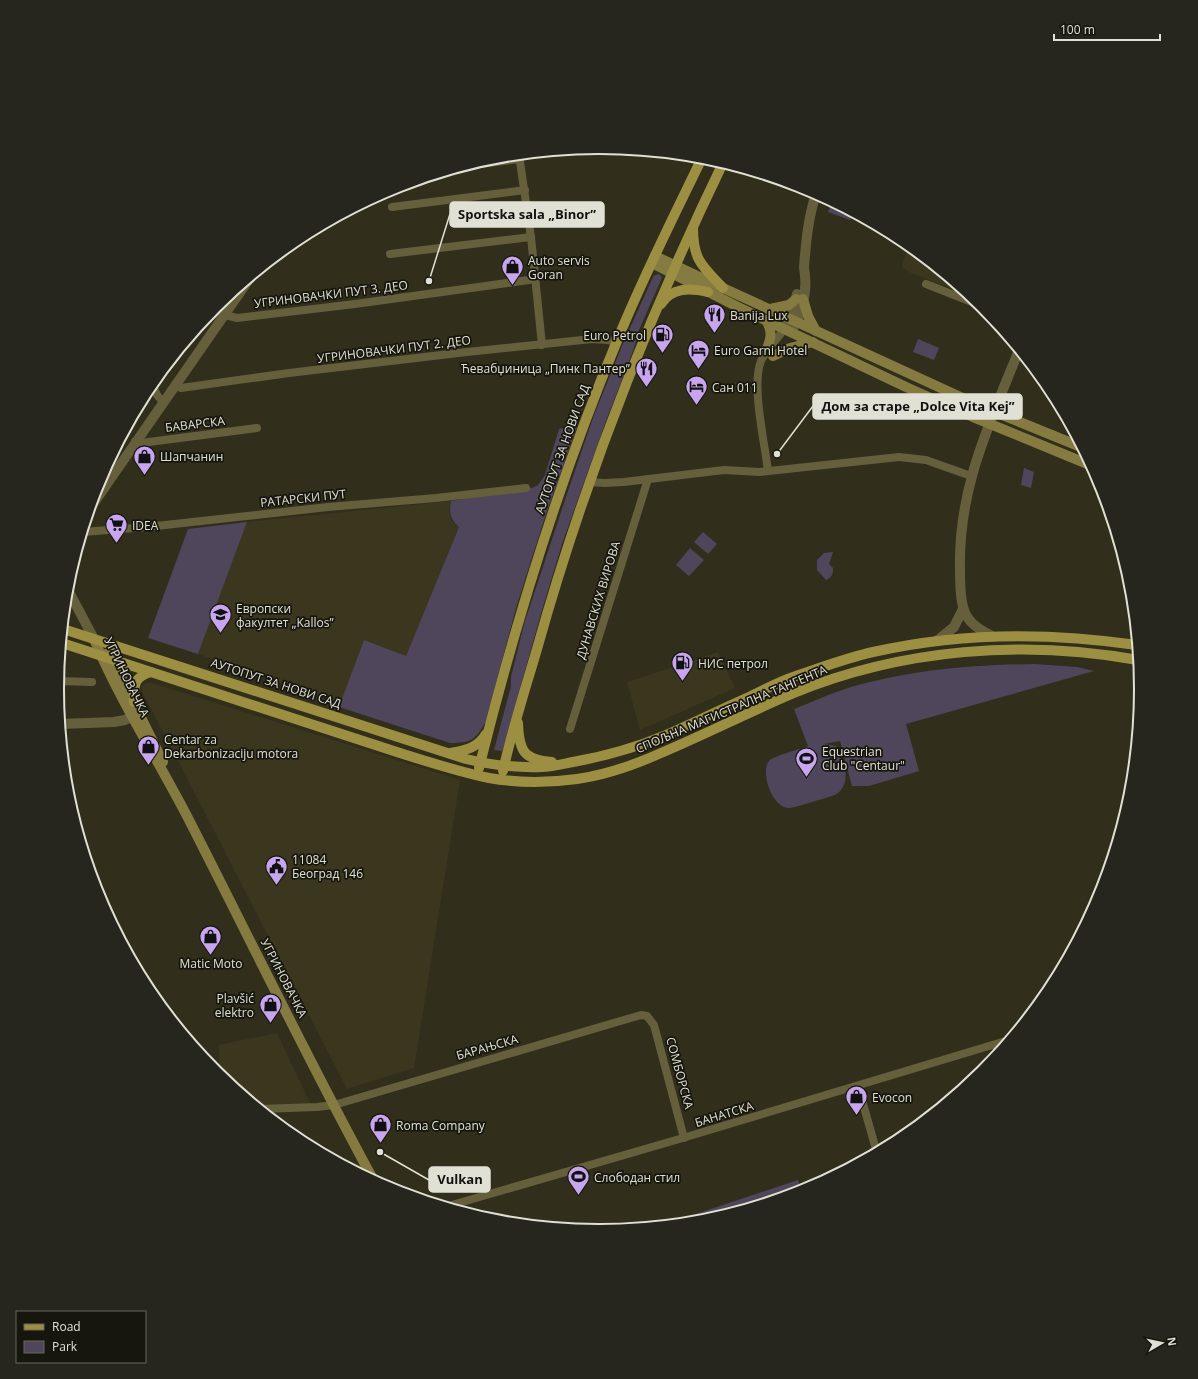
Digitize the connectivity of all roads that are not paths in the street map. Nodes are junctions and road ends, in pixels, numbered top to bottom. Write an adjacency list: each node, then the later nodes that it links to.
1 (520, 161): 4 (street)
2 (699, 164): 10 (main road, АУТОПУТ ЗА НОВИ САД)
3 (720, 169): 7 (main road)
4 (525, 190): 6 (street); 8 (street)
5 (814, 200): 17 (street)
6 (392, 207)
7 (693, 224): 11 (main road); 14 (main road)
8 (531, 237): 9 (street); 12 (street)
9 (390, 254)
10 (654, 260): 11 (main road); 26 (main road, АУТОПУТ ЗА НОВИ САД)
11 (673, 268): 14 (main road); 15 (main road); 21 (main road)
12 (536, 279): 20 (street, УГРИНОВАЧКИ ПУТ 3. ДЕО); 28 (street)
13 (926, 284): 18 (street)
14 (723, 288): 19 (main road)
15 (708, 292): 21 (main road); 22 (main road)
16 (238, 294): 20 (street)
17 (800, 299): 19 (main road); 23 (street); 25 (main road)
18 (965, 299)
19 (770, 309): 23 (main road)
20 (225, 313): 31 (street)
21 (652, 318): 43 (main road)
22 (766, 320): 24 (main road); 29 (main road)
23 (794, 320): 24 (street); 25 (main road)
24 (788, 330): 27 (main road); 29 (street)
25 (816, 331): 34 (main road)
26 (616, 342): 28 (street, УГРИНОВАЧКИ ПУТ 2. ДЕО); 64 (main road, АУТОПУТ ЗА НОВИ САД)
27 (813, 342): 29 (main road); 35 (main road)
28 (542, 344): 31 (street, УГРИНОВАЧКИ ПУТ 2. ДЕО)
29 (770, 354): 40 (street)
30 (1016, 355): 34 (street)
31 (174, 386): 33 (street)
32 (155, 391): 33 (street)
33 (163, 402): 37 (street)
34 (994, 412): 35 (street); 38 (main road)
35 (989, 424): 39 (main road); 41 (street)
36 (257, 428): 37 (street, БАВАРСКА)
37 (135, 441): 44 (street)
38 (1074, 444)
39 (1083, 462)
40 (768, 471): 41 (street); 42 (street)
41 (971, 476): 48 (street)
42 (648, 479): 43 (street); 65 (street, ДУНАВСКИХ ВИРОВА)
43 (589, 482): 62 (main road)
44 (105, 486)
45 (526, 488): 46 (street, РАТАРСКИ ПУТ)
46 (88, 532)
47 (72, 598): 51 (street)
48 (963, 609): 50 (street); 52 (street)
49 (68, 631): 51 (main road, АУТОПУТ ЗА НОВИ САД)
50 (992, 636): 52 (main road, СПОЉНА МАГИСТРАЛНА ТАНГЕНТА); 54 (main road, СПОЉНА МАГИСТРАЛНА ТАНГЕНТА)
51 (94, 639): 55 (main road, УГРИНОВАЧКА); 66 (main road, АУТОПУТ ЗА НОВИ САД)
52 (938, 640): 68 (main road, СПОЉНА МАГИСТРАЛНА ТАНГЕНТА)
53 (66, 644): 55 (main road)
54 (1132, 644)
55 (106, 657): 57 (main road); 60 (main road, УГРИНОВАЧКА); 61 (main road, УГРИНОВАЧКА)
56 (1133, 659): 71 (main road, СПОЉНА МАГИСТРАЛНА ТАНГЕНТА)
57 (151, 672): 60 (main road); 70 (main road)
58 (64, 681): 59 (street)
59 (92, 682)
60 (134, 702): 61 (main road, УГРИНОВАЧКА)
61 (136, 715): 63 (street); 75 (main road, УГРИНОВАЧКА)
62 (518, 715): 68 (main road); 69 (main road)
63 (65, 724)
64 (490, 725): 66 (main road); 67 (main road, АУТОПУТ ЗА НОВИ САД)
65 (570, 729)
66 (449, 754): 67 (main road, АУТОПУТ ЗА НОВИ САД)
67 (480, 762): 69 (main road, АУТОПУТ ЗА НОВИ САД); 70 (main road, АУТОПУТ ЗА НОВИ САД)
68 (572, 763): 69 (main road, СПОЉНА МАГИСТРАЛНА ТАНГЕНТА)
69 (504, 766): 71 (main road)
70 (477, 775): 71 (main road)
71 (502, 779)
72 (647, 1016): 75 (street, БАРАЊСКА); 77 (street, СОМБОРСКА)
73 (1000, 1043): 74 (street, БАНАТСКА)
74 (858, 1086): 77 (street, БАНАТСКА); 78 (street)
75 (334, 1105): 76 (street, БАРАЊСКА); 79 (main road, УГРИНОВАЧКА)
76 (267, 1109)
77 (684, 1138): 80 (street, БАНАТСКА)
78 (875, 1147)
79 (370, 1173)
80 (455, 1204)

